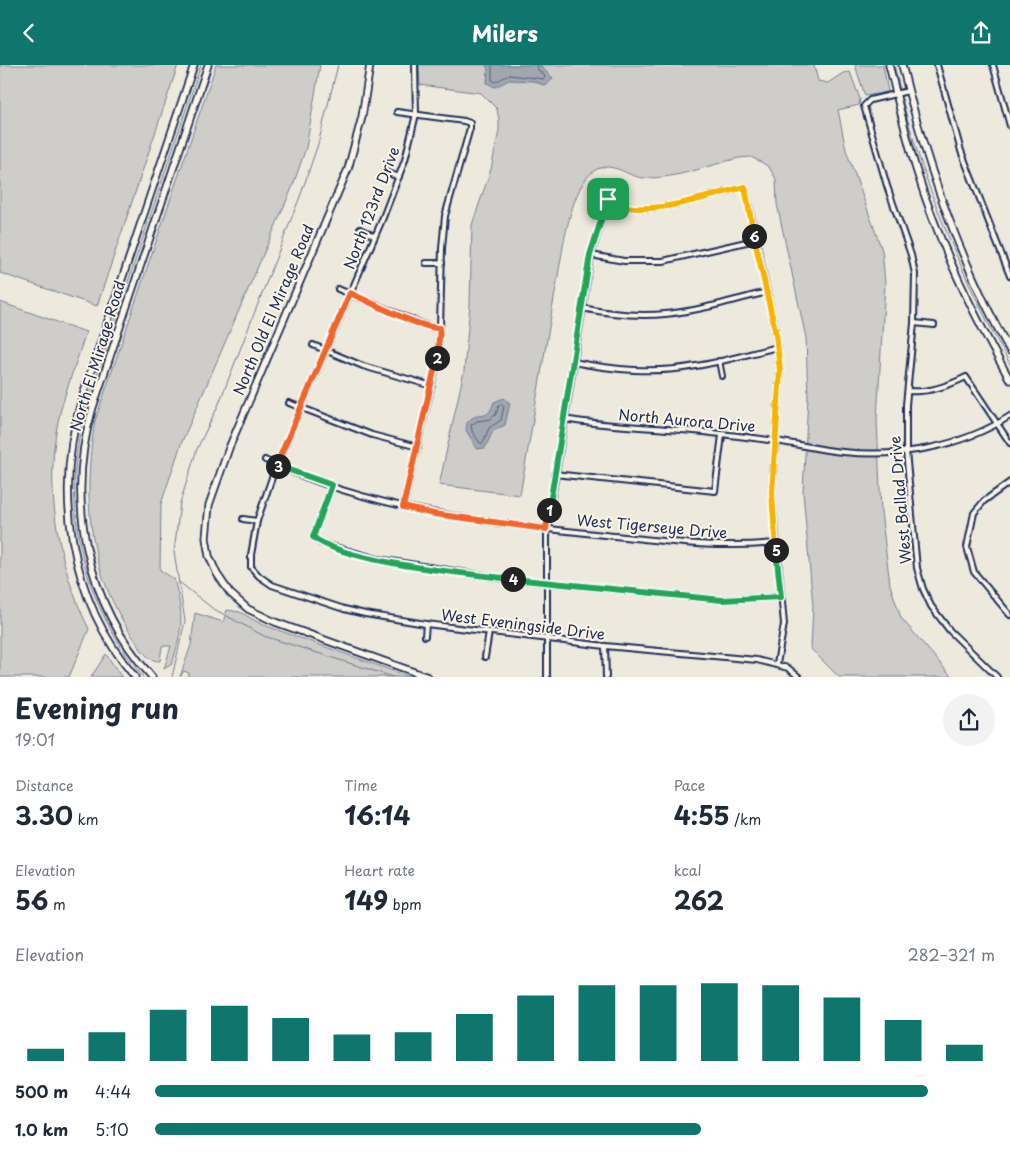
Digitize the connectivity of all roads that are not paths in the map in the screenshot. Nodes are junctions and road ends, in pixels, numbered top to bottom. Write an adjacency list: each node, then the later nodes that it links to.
1 (194, 65): 71 (street, North El Mirage Road)
2 (208, 65): 72 (street, North El Mirage Road)
3 (370, 65): 73 (street, North Old El Mirage Road)
4 (415, 65): 12 (street, North 123rd Drive)
5 (888, 65): 10 (street)
6 (902, 65): 9 (street)
7 (937, 65): 22 (street)
8 (993, 65): 13 (street)
9 (908, 91): 10 (street); 33 (street)
10 (896, 94): 27 (street, West Ballad Drive); 37 (street)
11 (397, 112): 12 (street)
12 (416, 114): 15 (street, North 123rd Drive); 21 (street)
13 (1010, 126)
14 (386, 172): 15 (street)
15 (399, 177): 17 (street, North 123rd Drive)
16 (360, 229): 17 (street)
17 (374, 236): 25 (street, North 123rd Drive)
18 (755, 240): 19 (street); 19 (street); 24 (street)
19 (590, 255): 26 (street)
20 (426, 263): 21 (street)
21 (442, 263): 29 (street)
22 (1010, 276)
23 (338, 289): 25 (street)
24 (767, 292): 26 (street); 31 (street)
25 (350, 293): 29 (street); 32 (street, North 123rd Drive)
26 (582, 308): 35 (street)
27 (914, 323): 28 (street); 39 (street, West Ballad Drive)
28 (934, 325)
29 (440, 328): 38 (street)
30 (313, 345): 32 (street)
31 (778, 347): 34 (street); 46 (street)
32 (326, 351): 38 (street); 41 (street, North 123rd Drive)
33 (1010, 351)
34 (719, 361): 35 (street); 36 (street)
35 (573, 362): 43 (street)
36 (722, 376)
37 (1010, 380)
38 (432, 386): 48 (street)
39 (908, 391): 44 (street); 49 (street, West Ballad Drive)
40 (289, 403): 41 (street)
41 (301, 409): 48 (street); 51 (street, North 123rd Drive)
42 (1010, 416): 44 (street, North Aurora Drive)
43 (564, 419): 45 (street, North Aurora Drive); 52 (street)
44 (998, 424): 47 (street); 49 (street, North Aurora Drive)
45 (722, 435): 46 (street, North Aurora Drive); 52 (street)
46 (776, 441): 49 (street, North Aurora Drive); 59 (street)
47 (1010, 443)
48 (418, 447): 55 (street)
49 (906, 451): 77 (street, West Ballad Drive)
50 (265, 460): 51 (street, West Tigerseye Drive)
51 (276, 466): 54 (street, West Tigerseye Drive); 57 (street, North 123rd Drive)
52 (554, 474): 58 (street)
53 (1010, 482): 63 (street)
54 (332, 485): 55 (street, West Tigerseye Drive); 61 (street)
55 (403, 507): 58 (street, West Tigerseye Drive)
56 (243, 519): 57 (street)
57 (257, 521): 60 (street, North 123rd Drive)
58 (546, 529): 59 (street, West Tigerseye Drive); 61 (street)
59 (775, 543): 62 (street)
60 (252, 567): 64 (street, West Eveningside Drive)
61 (546, 583): 62 (street); 67 (street)
62 (781, 597): 70 (street)
63 (1010, 615)
64 (426, 625): 65 (street, West Eveningside Drive); 66 (street)
65 (489, 632): 67 (street, West Eveningside Drive); 69 (street)
66 (425, 636)
67 (546, 639): 68 (street, West Eveningside Drive); 74 (street)
68 (605, 646): 70 (street, West Eveningside Drive); 75 (street)
69 (485, 657)
70 (777, 664): 76 (street, West Eveningside Drive)
71 (135, 677)
72 (152, 677)
73 (428, 677)
74 (547, 677)
75 (606, 677)
76 (799, 677)
77 (997, 677)

